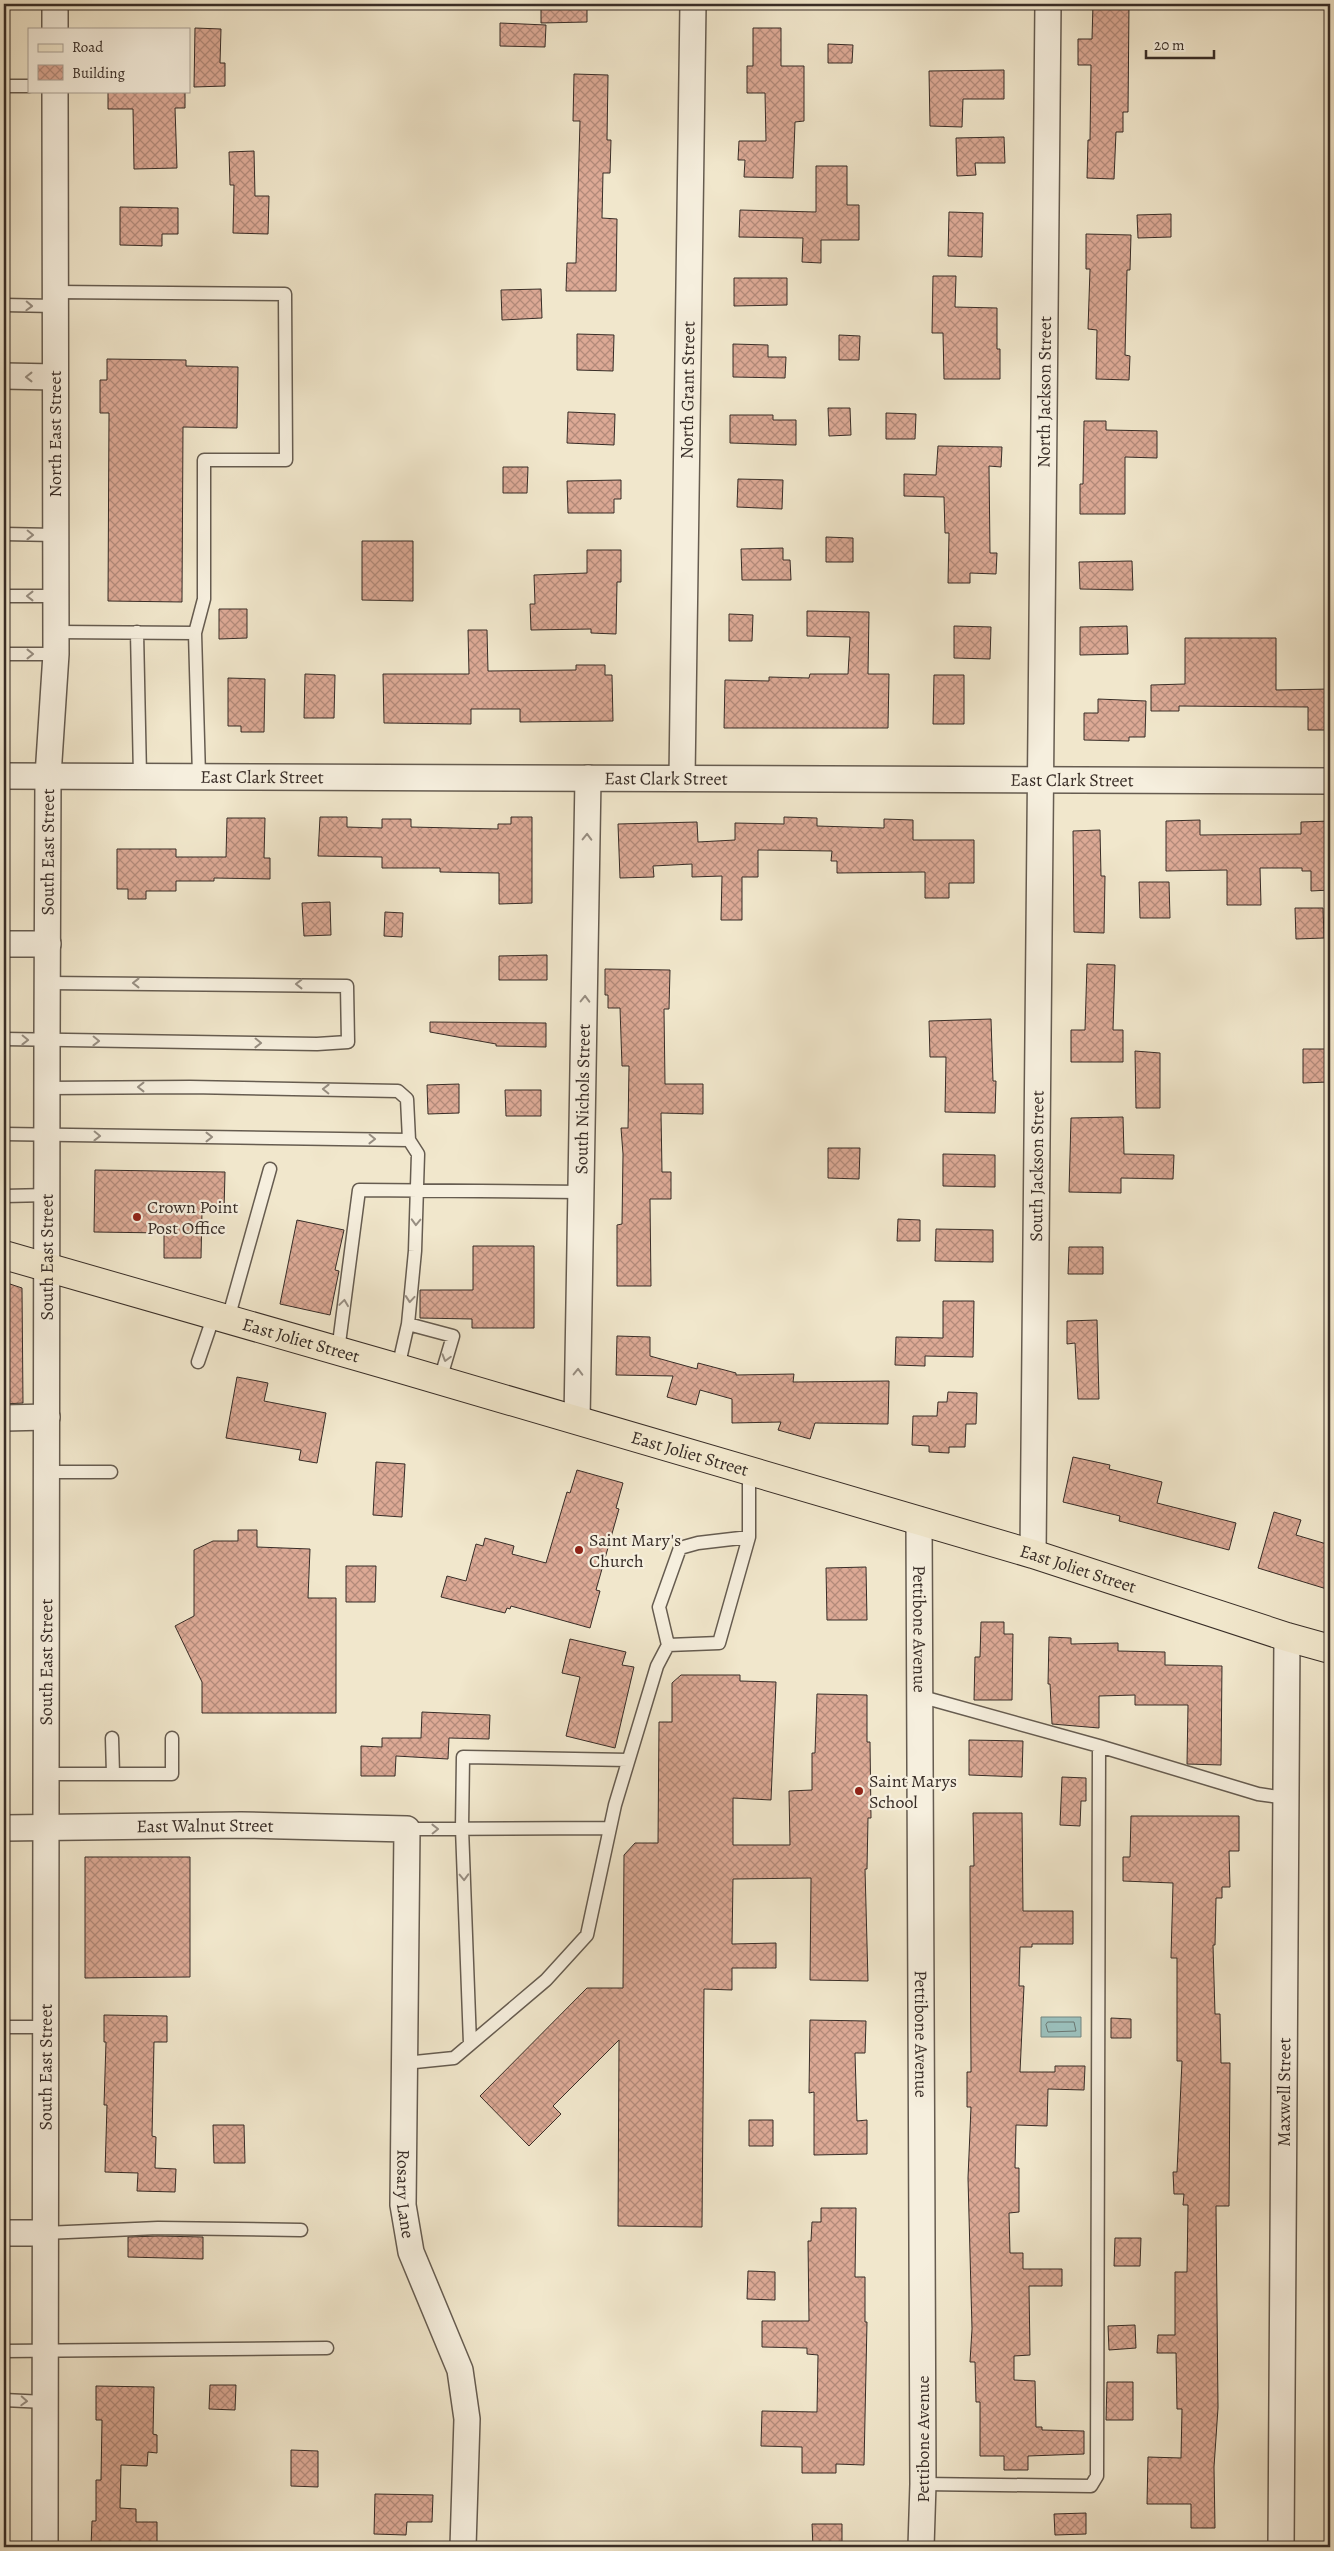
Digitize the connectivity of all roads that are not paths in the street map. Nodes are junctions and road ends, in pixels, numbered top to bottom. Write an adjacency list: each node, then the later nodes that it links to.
1 (55, 4): 4 (street)
2 (693, 4): 25 (street, North Grant Street)
3 (1048, 4): 26 (street, North Jackson Street)
4 (55, 28)
5 (4, 86): 6 (lane)
6 (28, 86)
7 (55, 92): 8 (street, North East Street)
8 (55, 299): 9 (lane, one-way to 8); 11 (street, North East Street); 17 (lane)
9 (4, 305)
10 (4, 376): 11 (street, one-way to 10)
11 (55, 377): 13 (street, North East Street)
12 (4, 534): 13 (lane, one-way to 13)
13 (56, 535): 15 (street, North East Street)
14 (4, 596): 15 (lane, one-way to 14)
15 (56, 596): 18 (street, North East Street)
16 (137, 632): 17 (lane); 18 (lane); 22 (lane)
17 (195, 633): 23 (lane)
18 (56, 643): 19 (lane, one-way to 18); 21 (street, North East Street)
19 (4, 654)
20 (4, 776): 21 (street, East Clark Street)
21 (48, 776): 22 (street, East Clark Street); 29 (street, South East Street)
22 (140, 776): 23 (street, East Clark Street)
23 (199, 776): 24 (street, East Clark Street)
24 (588, 778): 25 (street, East Clark Street); 38 (street, South Nichols Street, one-way to 24)
25 (682, 778): 26 (street, East Clark Street)
26 (1041, 780): 27 (street, East Clark Street); 58 (street, South Jackson Street)
27 (1330, 781)
28 (4, 944): 29 (street)
29 (48, 944): 30 (street, South East Street)
30 (48, 983): 32 (street, South East Street); 32 (lane, one-way to 30)
31 (4, 1039): 32 (lane, one-way to 32)
32 (47, 1040): 33 (street, South East Street)
33 (48, 1088): 35 (street, South East Street); 36 (lane, one-way to 33)
34 (4, 1134): 35 (lane)
35 (48, 1134): 36 (lane, one-way to 36); 40 (street, South East Street)
36 (409, 1140): 39 (lane)
37 (270, 1169): 44 (lane)
38 (582, 1192): 39 (lane); 52 (street, South Nichols Street, one-way to 38)
39 (416, 1193): 45 (lane, one-way to 45); 46 (lane, one-way to 39)
40 (48, 1195): 41 (lane); 43 (street, South East Street)
41 (4, 1196)
42 (4, 1255): 43 (main road, East Joliet Street)
43 (48, 1266): 44 (main road, East Joliet Street); 50 (street, South East Street)
44 (221, 1317): 46 (main road, East Joliet Street); 47 (lane)
45 (408, 1324): 48 (lane); 49 (lane, one-way to 49)
46 (338, 1351): 48 (main road, East Joliet Street)
47 (198, 1362)
48 (398, 1368): 49 (main road, East Joliet Street)
49 (440, 1380): 52 (main road, East Joliet Street)
50 (47, 1417): 51 (street); 54 (street, South East Street)
51 (4, 1418)
52 (577, 1420): 53 (main road, East Joliet Street)
53 (749, 1471): 56 (main road, East Joliet Street); 57 (lane)
54 (47, 1472): 55 (lane); 67 (street, South East Street)
55 (111, 1472)
56 (919, 1520): 58 (main road, East Joliet Street); 62 (street, Pettibone Avenue)
57 (749, 1537): 60 (lane); 60 (lane)
58 (1033, 1554): 59 (main road, East Joliet Street)
59 (1287, 1637): 61 (main road, East Joliet Street); 69 (street, Maxwell Street)
60 (668, 1644): 66 (lane)
61 (1330, 1648)
62 (919, 1696): 65 (lane); 87 (street, Pettibone Avenue)
63 (112, 1738): 68 (lane)
64 (172, 1738): 68 (lane)
65 (1099, 1746): 69 (lane); 87 (lane)
66 (628, 1760): 72 (lane); 73 (lane)
67 (46, 1774): 68 (lane); 71 (street, South East Street)
68 (113, 1774)
69 (1286, 1798): 91 (street, Maxwell Street)
70 (4, 1828): 71 (street, East Walnut Street)
71 (46, 1828): 74 (street, East Walnut Street); 76 (street, South East Street)
72 (462, 1828): 73 (lane); 74 (lane, one-way to 72); 77 (lane, one-way to 77)
73 (610, 1828): 77 (lane)
74 (407, 1829): 78 (street, Rosary Lane)
75 (4, 2027): 76 (lane)
76 (46, 2027): 81 (street, South East Street)
77 (470, 2044): 78 (lane)
78 (405, 2063): 89 (street, Rosary Lane)
79 (301, 2230): 81 (lane)
80 (4, 2233): 81 (street)
81 (45, 2233): 84 (street, South East Street)
82 (327, 2348): 84 (lane)
83 (4, 2351): 84 (lane)
84 (45, 2352): 86 (street, South East Street)
85 (4, 2400): 86 (lane, one-way to 86)
86 (45, 2402): 88 (street, South East Street)
87 (923, 2484): 90 (street, Pettibone Avenue)
88 (44, 2547)
89 (463, 2547)
90 (921, 2547)
91 (1282, 2547)

